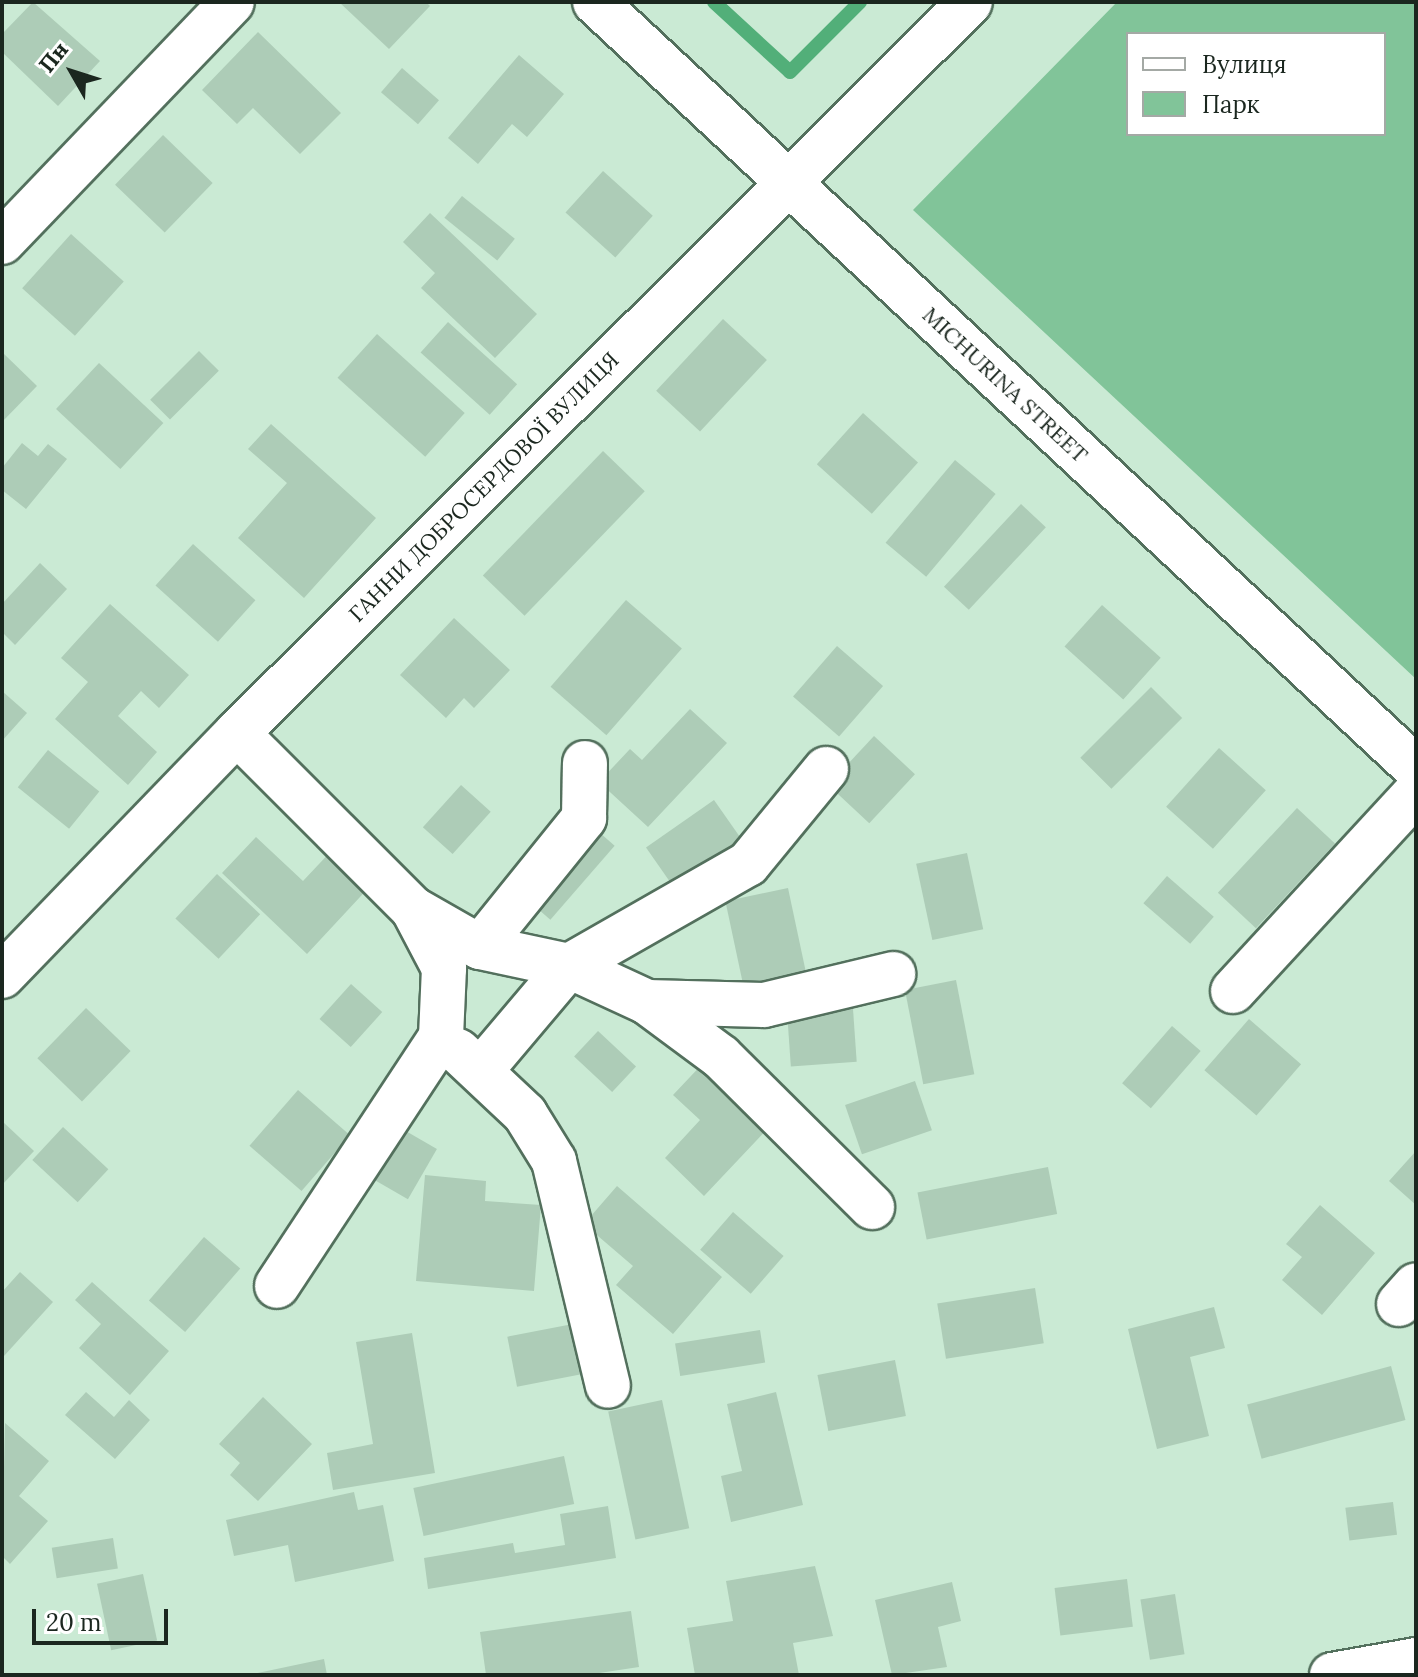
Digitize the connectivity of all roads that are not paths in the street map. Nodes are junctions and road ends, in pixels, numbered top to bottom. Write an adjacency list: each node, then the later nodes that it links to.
1 (232, 2): 5 (street)
2 (595, 2): 4 (street, MICHURINA STREET)
3 (970, 2): 4 (street, ГАННИ ДОБРОСЕРДОВОЇ ВУЛИЦЯ)
4 (789, 184): 6 (street, ГАННИ ДОБРОСЕРДОВОЇ ВУЛИЦЯ); 8 (street, MICHURINA STREET)
5 (2, 242)
6 (237, 733): 11 (street); 15 (street, ГАННИ ДОБРОСЕРДОВОЇ ВУЛИЦЯ)
7 (585, 763): 12 (street)
8 (1416, 768)
9 (826, 769): 13 (street)
10 (1416, 793): 16 (street)
11 (413, 909): 12 (street); 18 (street)
12 (480, 947): 13 (street)
13 (569, 966): 17 (street); 19 (street)
14 (893, 974): 17 (street)
15 (2, 976)
16 (1233, 991)
17 (647, 1002): 20 (street)
18 (441, 1037): 19 (street); 21 (street)
19 (481, 1070): 22 (street)
20 (872, 1207)
21 (277, 1286)
22 (608, 1386)
23 (1416, 1660): 24 (street)
24 (1332, 1675)

